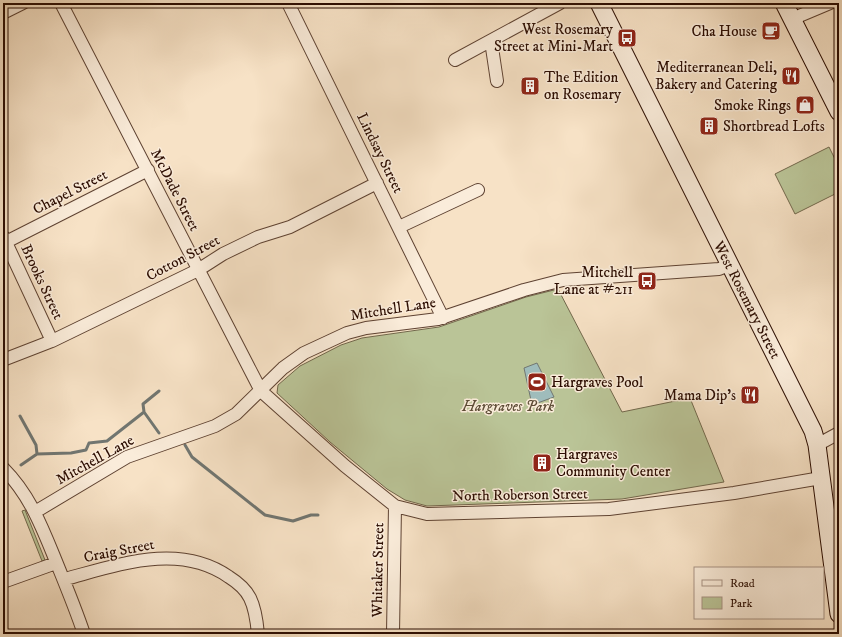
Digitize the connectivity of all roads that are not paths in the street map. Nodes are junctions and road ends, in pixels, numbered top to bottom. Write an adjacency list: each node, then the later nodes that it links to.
1 (23, 3): 8 (street)
2 (62, 3): 14 (street, McDade Street)
3 (288, 3): 15 (street, Lindsay Street)
4 (560, 3): 10 (street)
5 (599, 3): 19 (street, West Rosemary Street)
6 (784, 3): 9 (street)
7 (830, 3): 9 (street)
8 (3, 13)
9 (792, 18): 13 (street)
10 (491, 41): 11 (street); 12 (street)
11 (455, 60)
12 (497, 81)
13 (839, 112)
14 (148, 170): 18 (street, Chapel Street); 20 (street, McDade Street)
15 (377, 182): 17 (street, Lindsay Street); 20 (street, Cotton Street)
16 (478, 190): 17 (street)
17 (399, 227): 21 (street, Lindsay Street)
18 (5, 239): 22 (street, Brooks Street)
19 (729, 265): 21 (street, Mitchell Lane); 26 (street, West Rosemary Street)
20 (198, 270): 22 (street, Cotton Street); 24 (street, McDade Street)
21 (443, 318): 24 (street, Mitchell Lane)
22 (52, 341): 23 (street, Cotton Street)
23 (3, 360)
24 (261, 391): 29 (street, North Roberson Street); 30 (street, Mitchell Lane)
25 (839, 433): 26 (street)
26 (817, 444): 28 (street, West Rosemary Street)
27 (3, 468): 30 (street)
28 (821, 478): 29 (street, North Roberson Street); 34 (street, West Rosemary Street)
29 (395, 506): 38 (street, Whitaker Street)
30 (35, 512): 31 (street)
31 (56, 562): 32 (street); 33 (street)
32 (64, 579): 36 (street); 37 (street, Craig Street)
33 (3, 582)
34 (838, 595): 35 (street, West Rosemary Street)
35 (839, 614)
36 (84, 634)
37 (258, 634)
38 (393, 634)

